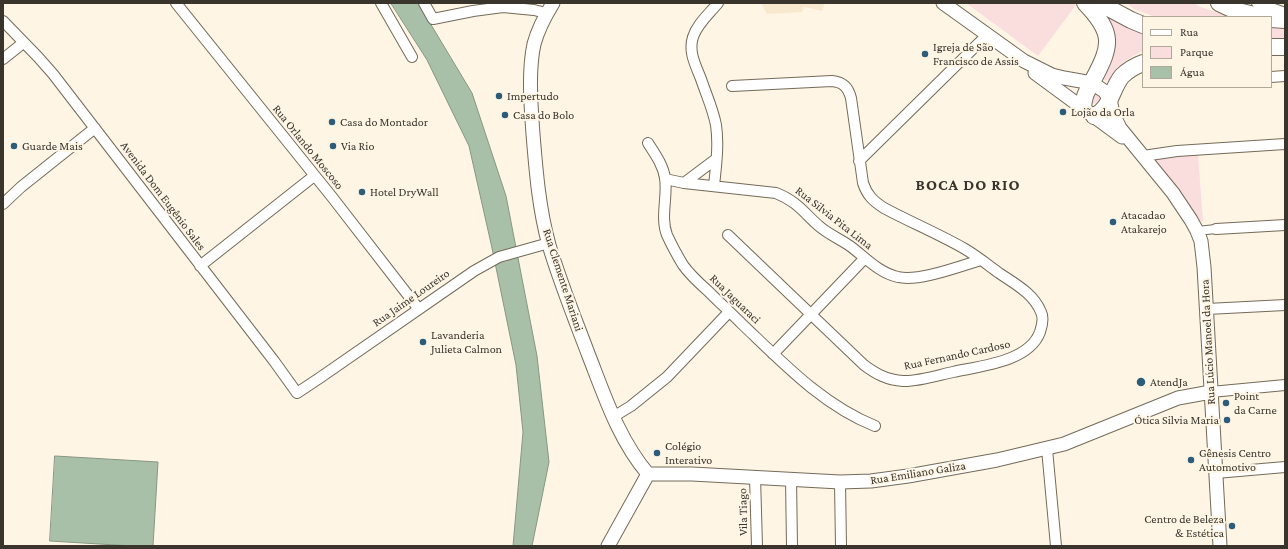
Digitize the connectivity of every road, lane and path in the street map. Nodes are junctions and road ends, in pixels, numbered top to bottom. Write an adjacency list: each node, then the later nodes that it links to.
1 (176, 3): 38 (street, Rua Orlando Moscoso)
2 (381, 3): 21 (street)
3 (424, 3): 11 (street)
4 (718, 3): 36 (street)
5 (943, 3): 19 (street)
6 (1085, 3): 27 (main road)
7 (1099, 3): 18 (main road)
8 (1219, 3): 14 (main road)
9 (1257, 3): 13 (street)
10 (502, 5): 11 (street); 12 (street)
11 (472, 7)
12 (550, 8): 47 (street, Rua Clemente Mariani)
13 (1285, 13)
14 (1258, 16)
15 (1272, 18): 16 (main road)
16 (1285, 20)
17 (3, 21): 20 (street, Avenida Dom Eugênio Sales)
18 (1142, 25)
19 (987, 35): 23 (street); 37 (street)
20 (24, 42): 22 (street); 31 (street, Avenida Dom Eugênio Sales)
21 (412, 57)
22 (3, 59)
23 (1024, 61): 27 (street); 30 (street)
24 (1142, 63): 29 (main road)
25 (1285, 76): 26 (street)
26 (1272, 77)
27 (1092, 83): 29 (street); 30 (main road)
28 (732, 86): 37 (street, Rua Fernando Cardoso)
29 (1110, 99): 30 (main road); 34 (street)
30 (1088, 112): 34 (street)
31 (95, 128): 42 (street); 50 (street, Avenida Dom Eugênio Sales)
32 (648, 143): 39 (street, Rua Jaguaraci)
33 (1285, 144): 35 (street)
34 (1134, 145): 35 (street, Rua Lúcio Manoel da Hora)
35 (1143, 156): 45 (street, Rua Lúcio Manoel da Hora)
36 (716, 159): 40 (street); 41 (street)
37 (859, 161): 49 (street, Rua Fernando Cardoso)
38 (314, 176): 50 (street); 52 (street, Rua Orlando Moscoso)
39 (665, 179): 40 (street, Rua Silvia Pita Lima); 54 (street, Rua Jaguaraci)
40 (684, 182): 41 (street, Rua Silvia Pita Lima)
41 (714, 186): 48 (street, Rua Silvia Pita Lima)
42 (3, 204)
43 (1285, 225): 44 (street)
44 (1216, 229): 45 (street)
45 (1197, 231): 53 (street, Rua Lúcio Manoel da Hora)
46 (728, 235): 55 (street, Rua Fernando Cardoso)
47 (549, 243): 52 (street, Rua Jaime Loureiro); 60 (street, Rua Clemente Mariani)
48 (864, 259): 49 (street, Rua Silvia Pita Lima); 55 (street)
49 (981, 260): 55 (street, Rua Fernando Cardoso)
50 (200, 266): 58 (street, Avenida Dom Eugênio Sales)
51 (1285, 305): 53 (street)
52 (418, 308): 58 (street, Rua Jaime Loureiro)
53 (1207, 309): 59 (street, Rua Lúcio Manoel da Hora)
54 (729, 312): 56 (street, Rua Jaguaraci); 60 (street)
55 (812, 315): 56 (street)
56 (774, 354): 61 (street, Rua Jaguaraci)
57 (1285, 385): 59 (street)
58 (297, 392)
59 (1211, 392): 62 (street, Rua Emiliano Galiza); 64 (street, Rua Lúcio Manoel da Hora)
60 (613, 417): 65 (street, Rua Clemente Mariani)
61 (875, 426)
62 (1047, 449): 68 (street, Rua Emiliano Galiza); 73 (street)
63 (1285, 467): 64 (street)
64 (1216, 473): 74 (street, Rua Lúcio Manoel da Hora)
65 (648, 474): 66 (street, Rua Emiliano Galiza); 69 (street)
66 (755, 477): 67 (street, Rua Emiliano Galiza); 70 (street, Vila Tiago)
67 (791, 479): 68 (street, Rua Emiliano Galiza); 71 (street)
68 (840, 482): 72 (street)
69 (608, 546)
70 (756, 546)
71 (792, 546)
72 (841, 546)
73 (1056, 546)
74 (1220, 546)

